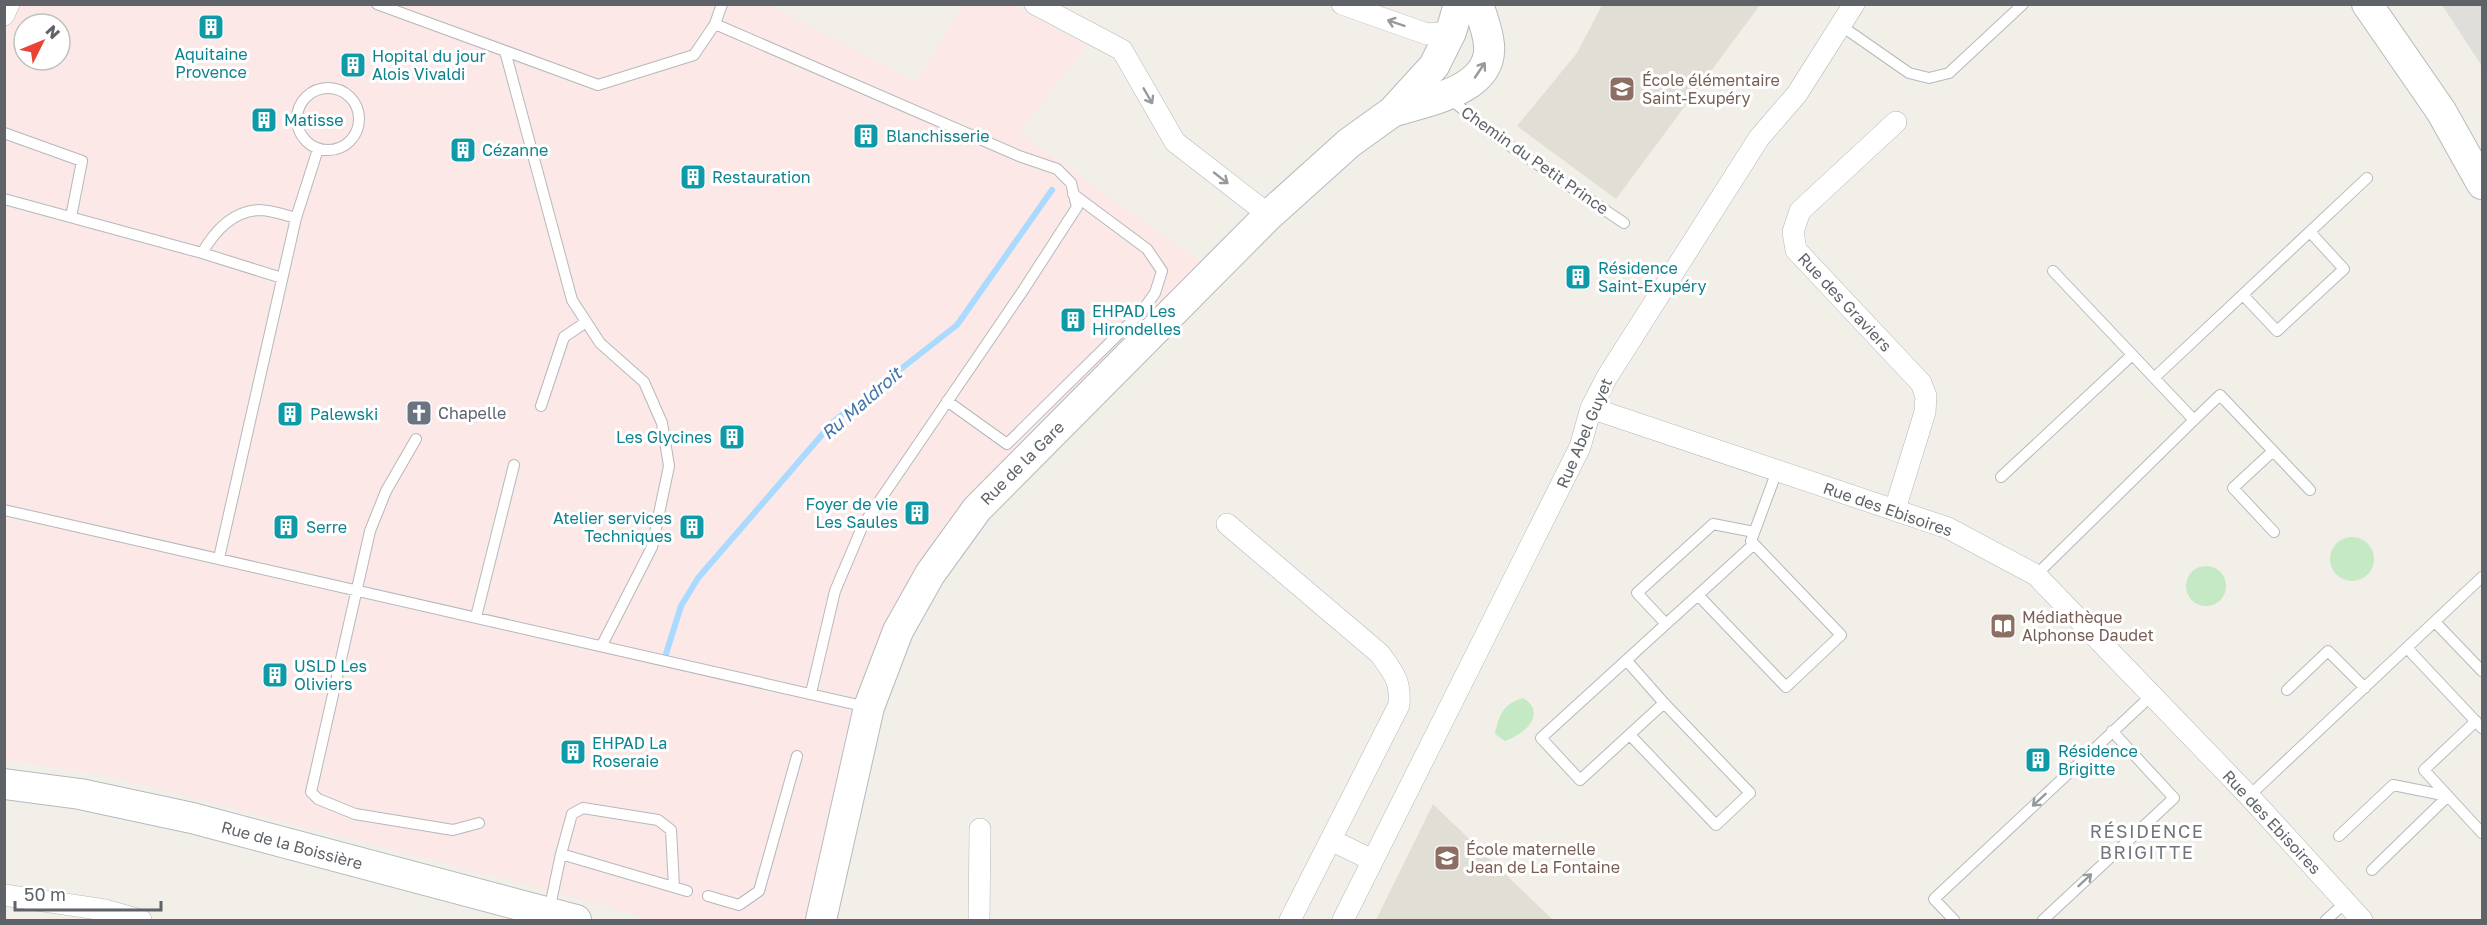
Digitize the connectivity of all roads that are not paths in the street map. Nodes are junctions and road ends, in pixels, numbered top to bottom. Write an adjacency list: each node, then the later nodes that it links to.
1 (9, 4): 9 (street)
2 (377, 4): 13 (lane)
3 (722, 4): 11 (lane)
4 (1035, 4): 22 (street, one-way to 22)
5 (1342, 4): 10 (street, one-way to 5)
6 (1854, 4): 12 (street, Rue Abel Guyet)
7 (2023, 4): 12 (lane)
8 (2367, 4): 19 (street)
9 (4, 15)
10 (1467, 15): 14 (street, Rue de la Gare); 14 (street, Rue de la Gare, one-way to 10)
11 (715, 24): 13 (lane); 20 (lane)
12 (1840, 25): 36 (street, Rue Abel Guyet)
13 (505, 51): 31 (lane)
14 (1436, 85): 22 (street, Rue de la Gare); 25 (lane, Chemin du Petit Prince)
15 (1896, 122): 44 (street, Rue des Graviers)
16 (4, 133): 23 (lane)
17 (318, 149): 17 (lane); 24 (lane)
18 (2367, 178): 26 (lane)
19 (2482, 184)
20 (1074, 194): 34 (lane); 34 (lane)
21 (4, 199): 23 (lane)
22 (1269, 215): 67 (street, Rue de la Gare)
23 (71, 217): 27 (lane)
24 (296, 218): 27 (lane); 29 (lane)
25 (1624, 223)
26 (2310, 232): 30 (lane); 30 (lane)
27 (202, 253): 29 (lane)
28 (2052, 272): 32 (lane)
29 (282, 278): 50 (lane)
30 (2243, 295): 33 (lane)
31 (586, 322): 35 (lane); 58 (lane)
32 (2132, 355): 33 (lane); 42 (lane)
33 (2154, 378): 37 (lane)
34 (947, 401): 64 (lane)
35 (541, 406)
36 (1591, 408): 41 (street, Rue des Ebisoires); 81 (street, Rue Abel Guyet)
37 (2194, 420): 39 (lane); 51 (lane)
38 (416, 440): 53 (lane)
39 (2273, 451): 43 (lane); 48 (lane)
40 (514, 465): 55 (lane)
41 (1777, 471): 44 (street, Rue des Ebisoires); 47 (lane)
42 (2001, 477)
43 (2310, 490)
44 (1895, 509): 51 (street, Rue des Ebisoires)
45 (4, 510): 50 (lane)
46 (1227, 524): 79 (street)
47 (1754, 532): 49 (lane); 57 (lane)
48 (2274, 532)
49 (1754, 544): 54 (lane); 54 (lane)
50 (219, 558): 53 (lane)
51 (2036, 575): 65 (street, Rue des Ebisoires)
52 (2480, 584): 56 (lane)
53 (358, 590): 55 (lane); 75 (lane)
54 (1698, 595): 57 (lane)
55 (476, 617): 58 (lane)
56 (2435, 622): 59 (lane); 61 (lane)
57 (1666, 624): 60 (lane)
58 (602, 645): 64 (lane)
59 (2407, 648): 62 (lane); 68 (lane)
60 (1627, 661): 66 (lane); 70 (lane)
61 (2482, 671)
62 (2365, 688): 63 (lane); 73 (lane)
63 (2287, 690)
64 (811, 693): 67 (lane)
65 (2152, 695): 69 (lane); 73 (street, Rue des Ebisoires)
66 (1664, 703): 70 (lane); 70 (lane)
67 (868, 707): 90 (street, Rue de la Gare)
68 (2479, 725): 74 (lane)
69 (2112, 731): 94 (lane, one-way to 94); 95 (lane, one-way to 69)
70 (1630, 735)
71 (797, 756): 86 (lane)
72 (4, 784): 88 (street, Rue de la Boissière)
73 (2249, 796): 87 (street, Rue des Ebisoires)
74 (2448, 796): 77 (lane); 78 (lane); 82 (lane)
75 (479, 822)
76 (980, 829): 91 (street)
77 (2482, 833)
78 (2338, 836)
79 (1331, 840): 81 (street); 92 (street)
80 (561, 854): 83 (lane); 83 (lane); 88 (lane)
81 (1372, 860): 93 (street, Rue Abel Guyet)
82 (2372, 870)
83 (674, 887): 84 (lane)
84 (687, 891)
85 (4, 895): 89 (street)
86 (708, 896)
87 (2346, 902): 96 (lane); 97 (street, Rue des Ebisoires)
88 (562, 917)
89 (141, 921)
90 (821, 921)
91 (979, 921)
92 (1290, 921)
93 (1343, 921)
94 (1954, 921)
95 (2043, 921)
96 (2326, 921)
97 (2362, 921)

